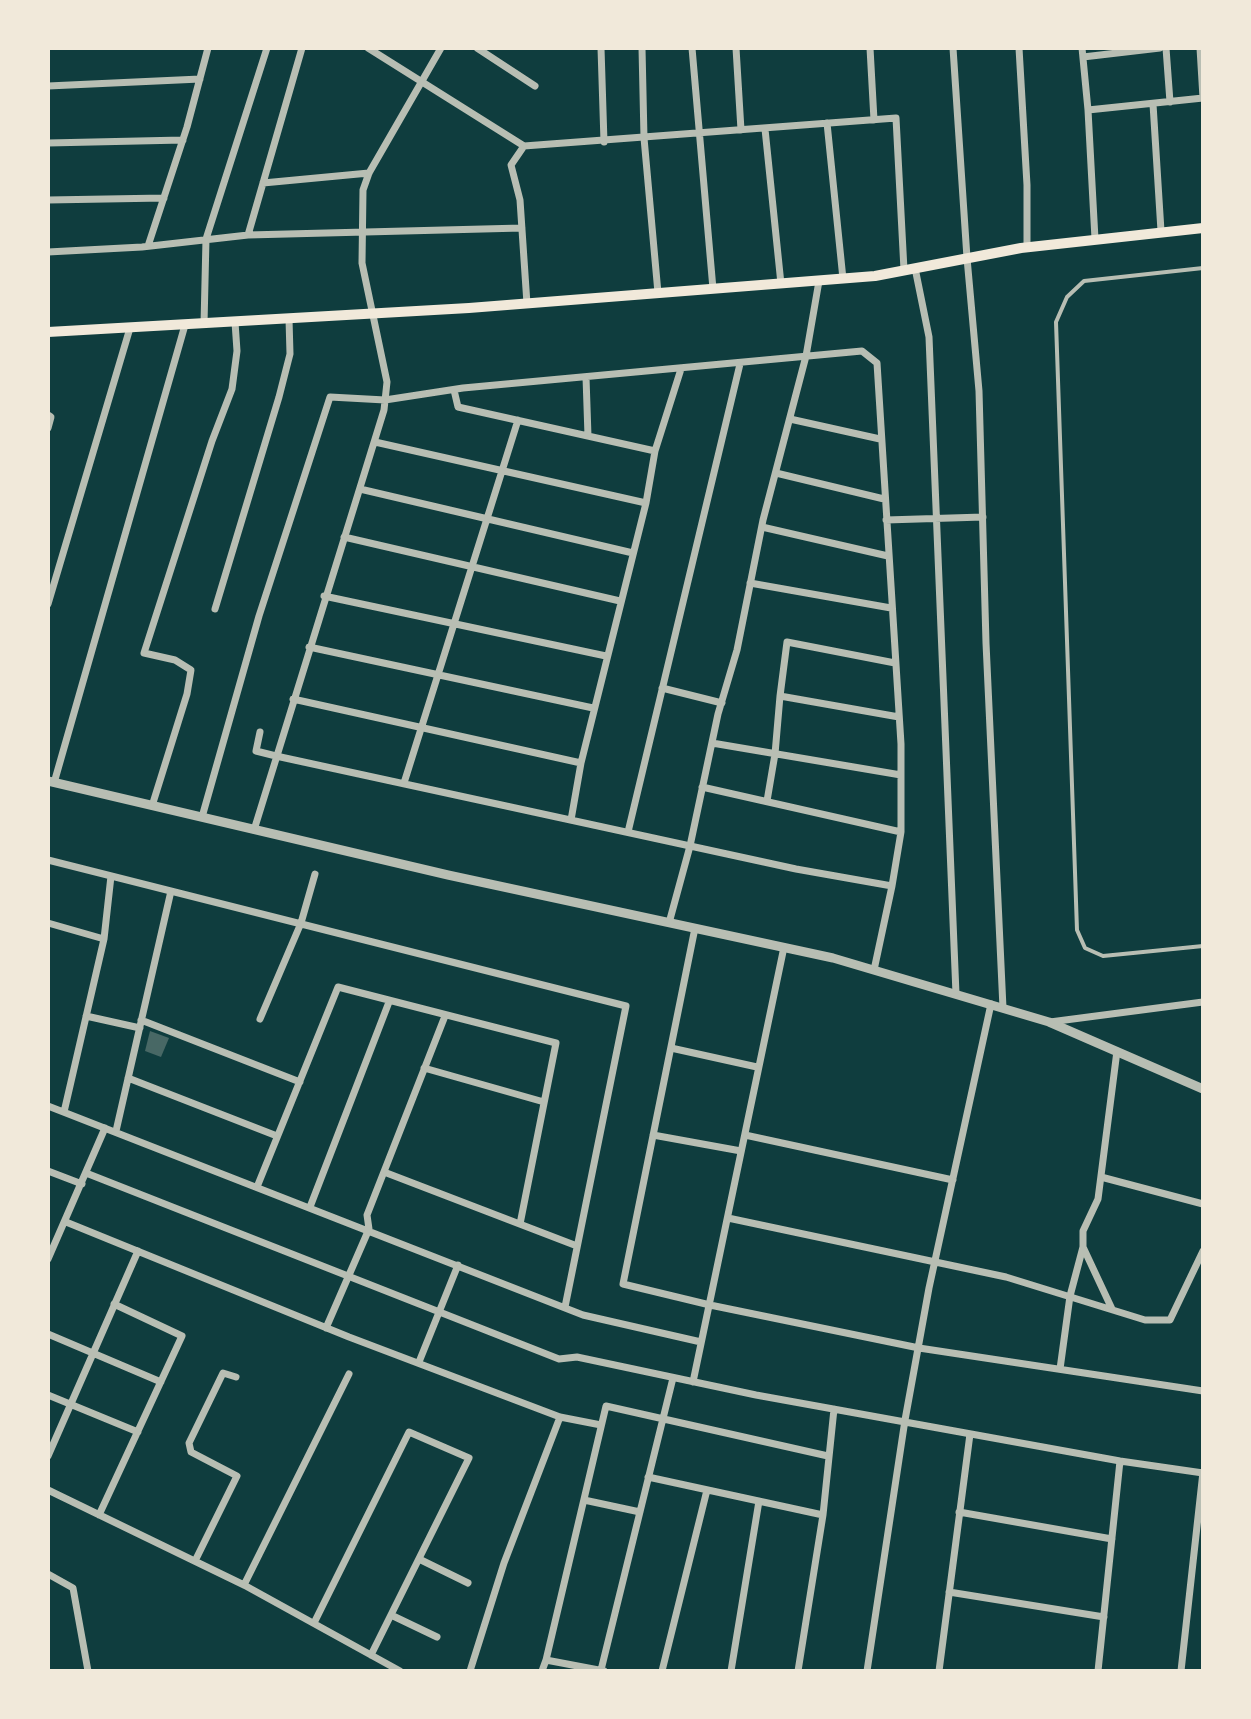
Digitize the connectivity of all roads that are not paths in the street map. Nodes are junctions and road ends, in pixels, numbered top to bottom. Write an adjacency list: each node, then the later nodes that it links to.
1 (208, 48): 18 (street)
2 (267, 48): 45 (street)
3 (302, 48): 37 (street)
4 (368, 48): 19 (street)
5 (441, 48): 19 (street)
6 (477, 48): 21 (street)
7 (601, 48): 33 (street)
8 (642, 48): 31 (street)
9 (692, 48): 30 (street)
10 (736, 48): 29 (street)
11 (870, 48): 26 (street)
12 (953, 48): 50 (street)
13 (1019, 48): 48 (street)
14 (1082, 48): 17 (street)
15 (1163, 48): 17 (street); 23 (street)
16 (1200, 48): 22 (street)
17 (1083, 57): 25 (street)
18 (200, 79): 20 (street); 32 (street)
19 (421, 83): 35 (street); 36 (street)
20 (48, 86)
21 (535, 86)
22 (1203, 98): 23 (street)
23 (1170, 102): 24 (street)
24 (1153, 104): 25 (street); 43 (street)
25 (1088, 110): 46 (street)
26 (874, 120): 27 (street); 52 (street)
27 (827, 123): 28 (street); 53 (street)
28 (765, 129): 29 (street); 55 (street)
29 (741, 130): 30 (street)
30 (699, 134): 31 (street); 56 (street)
31 (644, 138): 33 (street); 57 (street)
32 (183, 140): 34 (street); 38 (street)
33 (604, 142): 35 (street)
34 (48, 143)
35 (524, 146): 40 (street)
36 (369, 173): 37 (street); 42 (street)
37 (263, 183): 44 (street)
38 (164, 198): 39 (street); 47 (street)
39 (48, 200)
40 (522, 228): 42 (street); 58 (street)
41 (1203, 228): 43 (main road)
42 (362, 230): 44 (street); 59 (street)
43 (1161, 231): 46 (main road)
44 (248, 235): 45 (street)
45 (206, 239): 47 (street); 62 (street)
46 (1095, 239): 48 (main road)
47 (148, 246): 49 (street)
48 (1027, 247): 50 (main road)
49 (48, 252)
50 (967, 258): 52 (main road); 85 (street)
51 (1203, 268): 139 (lane)
52 (910, 269): 53 (main road); 86 (street)
53 (843, 279): 54 (main road)
54 (819, 281): 55 (main road); 66 (street)
55 (781, 284): 56 (main road)
56 (713, 289): 57 (main road)
57 (658, 293): 58 (main road)
58 (527, 304): 59 (main road)
59 (374, 314): 60 (main road); 71 (street)
60 (289, 319): 61 (main road); 99 (street)
61 (235, 322): 62 (main road); 122 (street)
62 (204, 324): 63 (main road)
63 (185, 325): 64 (main road); 118 (street)
64 (130, 328): 65 (main road); 97 (street)
65 (48, 332)
66 (806, 356): 67 (street); 73 (street); 77 (street)
67 (740, 364): 68 (street); 105 (street)
68 (681, 369): 69 (street); 79 (street)
69 (586, 377): 70 (street); 76 (street)
70 (454, 390): 71 (street); 74 (street)
71 (385, 400): 78 (street); 123 (street)
72 (48, 415): 75 (street)
73 (790, 419): 77 (street); 81 (street)
74 (518, 420): 76 (street); 80 (street)
75 (48, 428)
76 (588, 436): 79 (street)
77 (880, 439): 83 (street)
78 (375, 442): 80 (street); 82 (street)
79 (655, 451): 84 (street)
80 (501, 471): 84 (street); 87 (street)
81 (776, 473): 83 (street); 89 (street)
82 (360, 489): 87 (street); 90 (street)
83 (884, 499): 88 (street)
84 (646, 503): 91 (street)
85 (983, 517): 86 (street); 146 (street)
86 (936, 518): 88 (street); 142 (street)
87 (489, 519): 91 (street); 93 (street)
88 (886, 520): 92 (street)
89 (762, 527): 92 (street); 94 (street)
90 (344, 537): 93 (street); 95 (street)
91 (633, 553): 96 (street)
92 (888, 556): 98 (street)
93 (474, 567): 96 (street); 100 (street)
94 (750, 583): 98 (street); 108 (street)
95 (324, 596): 100 (street); 101 (street)
96 (620, 601): 102 (street)
97 (48, 604)
98 (891, 608): 103 (street)
99 (215, 609)
100 (454, 623): 102 (street); 104 (street)
101 (309, 647): 104 (street); 107 (street)
102 (606, 656): 109 (street)
103 (895, 663): 106 (street); 110 (street)
104 (437, 675): 109 (street); 111 (street)
105 (662, 688): 108 (street); 126 (street)
106 (780, 696): 110 (street); 114 (street)
107 (293, 699): 111 (street); 115 (street)
108 (722, 703): 113 (street)
109 (593, 708): 116 (street)
110 (899, 717): 117 (street)
111 (421, 728): 116 (street); 119 (street)
112 (260, 732): 115 (street)
113 (712, 743): 114 (street); 120 (street)
114 (775, 754): 117 (street); 121 (street)
115 (276, 756): 119 (street); 125 (street)
116 (581, 763): 124 (street)
117 (901, 775): 127 (street)
118 (51, 782): 122 (street)
119 (404, 783): 124 (street)
120 (702, 787): 121 (street); 128 (street)
121 (767, 801): 127 (street)
122 (152, 806): 123 (street)
123 (202, 817): 125 (street)
124 (571, 820): 126 (street)
125 (254, 830): 136 (street)
126 (628, 832): 128 (street)
127 (901, 832): 132 (street)
128 (690, 846): 132 (street); 136 (street)
129 (48, 860): 131 (street)
130 (315, 874): 135 (street)
131 (111, 876): 133 (street); 138 (street)
132 (892, 886): 141 (street)
133 (171, 891): 135 (street); 151 (street)
134 (48, 923): 138 (street)
135 (301, 923): 149 (street); 181 (street)
136 (669, 923): 137 (street)
137 (695, 928): 140 (street); 152 (street)
138 (104, 939): 147 (street)
139 (1203, 946)
140 (784, 947): 141 (street); 154 (street)
141 (874, 970): 142 (street)
142 (956, 994): 145 (street)
143 (389, 1002): 148 (street); 157 (street); 176 (street)
144 (1203, 1002): 150 (street)
145 (991, 1004): 146 (street); 172 (street)
146 (1003, 1008): 150 (street)
147 (86, 1016): 151 (street); 161 (street)
148 (445, 1016): 155 (street); 159 (street)
149 (260, 1019)
150 (1049, 1022): 153 (street)
151 (140, 1024): 156 (street); 157 (street)
152 (671, 1048): 154 (street); 164 (street)
153 (1117, 1051): 158 (street); 171 (street)
154 (757, 1067): 165 (street)
155 (424, 1068): 159 (street); 169 (street)
156 (128, 1078): 163 (street); 166 (street)
157 (300, 1082): 166 (street)
158 (1203, 1089)
159 (544, 1102): 179 (street)
160 (48, 1106): 161 (street)
161 (64, 1112): 162 (street)
162 (105, 1128): 163 (street); 170 (street)
163 (116, 1131): 174 (street)
164 (653, 1135): 167 (street); 191 (street)
165 (745, 1135): 167 (street); 172 (street)
166 (277, 1136): 174 (street)
167 (741, 1151): 177 (street)
168 (48, 1171): 173 (street)
169 (384, 1172): 179 (street); 180 (street)
170 (86, 1173): 173 (street); 188 (street)
171 (1101, 1177): 175 (street); 182 (street)
172 (953, 1180): 186 (street)
173 (82, 1184): 178 (street)
174 (257, 1187): 176 (street)
175 (1203, 1204)
176 (310, 1207): 180 (street)
177 (728, 1218): 186 (street); 191 (street)
178 (66, 1222): 183 (street); 185 (street)
179 (520, 1224): 181 (street)
180 (369, 1229): 187 (street); 188 (street)
181 (577, 1246): 192 (street)
182 (1083, 1247): 189 (street); 193 (street)
183 (138, 1251): 190 (street); 195 (street)
184 (1203, 1251): 193 (street)
185 (48, 1259)
186 (935, 1262): 189 (street); 198 (street)
187 (458, 1265): 192 (street); 194 (street)
188 (349, 1276): 194 (street); 195 (street)
189 (1070, 1296): 193 (street); 201 (street)
190 (114, 1304): 199 (street); 205 (street)
191 (710, 1305): 197 (street); 198 (street)
192 (565, 1307): 197 (street)
193 (1112, 1309)
194 (438, 1311): 200 (street); 204 (street)
195 (326, 1328): 200 (street)
196 (48, 1334): 199 (street)
197 (701, 1342): 206 (street)
198 (919, 1348): 201 (street); 212 (street)
199 (93, 1353): 205 (street); 209 (street)
200 (419, 1362): 211 (street)
201 (1060, 1369): 207 (street)
202 (349, 1374): 235 (street)
203 (236, 1377): 232 (street)
204 (673, 1378): 206 (street); 213 (street)
205 (161, 1382): 215 (street)
206 (693, 1382): 210 (street)
207 (1203, 1391)
208 (48, 1395): 209 (street)
209 (70, 1404): 215 (street); 217 (street)
210 (834, 1409): 212 (street); 218 (street)
211 (560, 1417): 214 (street); 245 (street)
212 (905, 1420): 216 (street); 251 (street)
213 (662, 1421): 214 (street); 218 (street); 221 (street)
214 (601, 1425): 224 (street)
215 (138, 1432): 228 (street)
216 (970, 1434): 219 (street); 227 (street)
217 (48, 1456)
218 (828, 1456): 229 (street)
219 (1120, 1461): 220 (street); 230 (street)
220 (1203, 1472): 254 (street)
221 (648, 1477): 223 (street); 226 (street)
222 (48, 1490): 228 (street)
223 (707, 1490): 225 (street); 248 (street)
224 (584, 1500): 226 (street); 242 (street)
225 (759, 1501): 229 (street); 249 (street)
226 (640, 1512): 247 (street)
227 (959, 1512): 230 (street); 236 (street)
228 (99, 1515): 232 (street)
229 (823, 1515): 250 (street)
230 (1112, 1539): 238 (street)
231 (419, 1559): 234 (street); 237 (street); 239 (street)
232 (195, 1561): 235 (street)
233 (48, 1574): 243 (street)
234 (468, 1583)
235 (244, 1585): 239 (street)
236 (949, 1592): 238 (street); 252 (street)
237 (391, 1615): 240 (street); 241 (street)
238 (1104, 1617): 253 (street)
239 (314, 1623): 241 (street)
240 (437, 1637)
241 (371, 1655): 244 (street)
242 (546, 1660): 246 (street); 247 (street)
243 (88, 1671)
244 (400, 1671)
245 (470, 1671)
246 (542, 1671)
247 (603, 1671)
248 (662, 1671)
249 (731, 1671)
250 (798, 1671)
251 (867, 1671)
252 (939, 1671)
253 (1098, 1671)
254 (1181, 1671)

